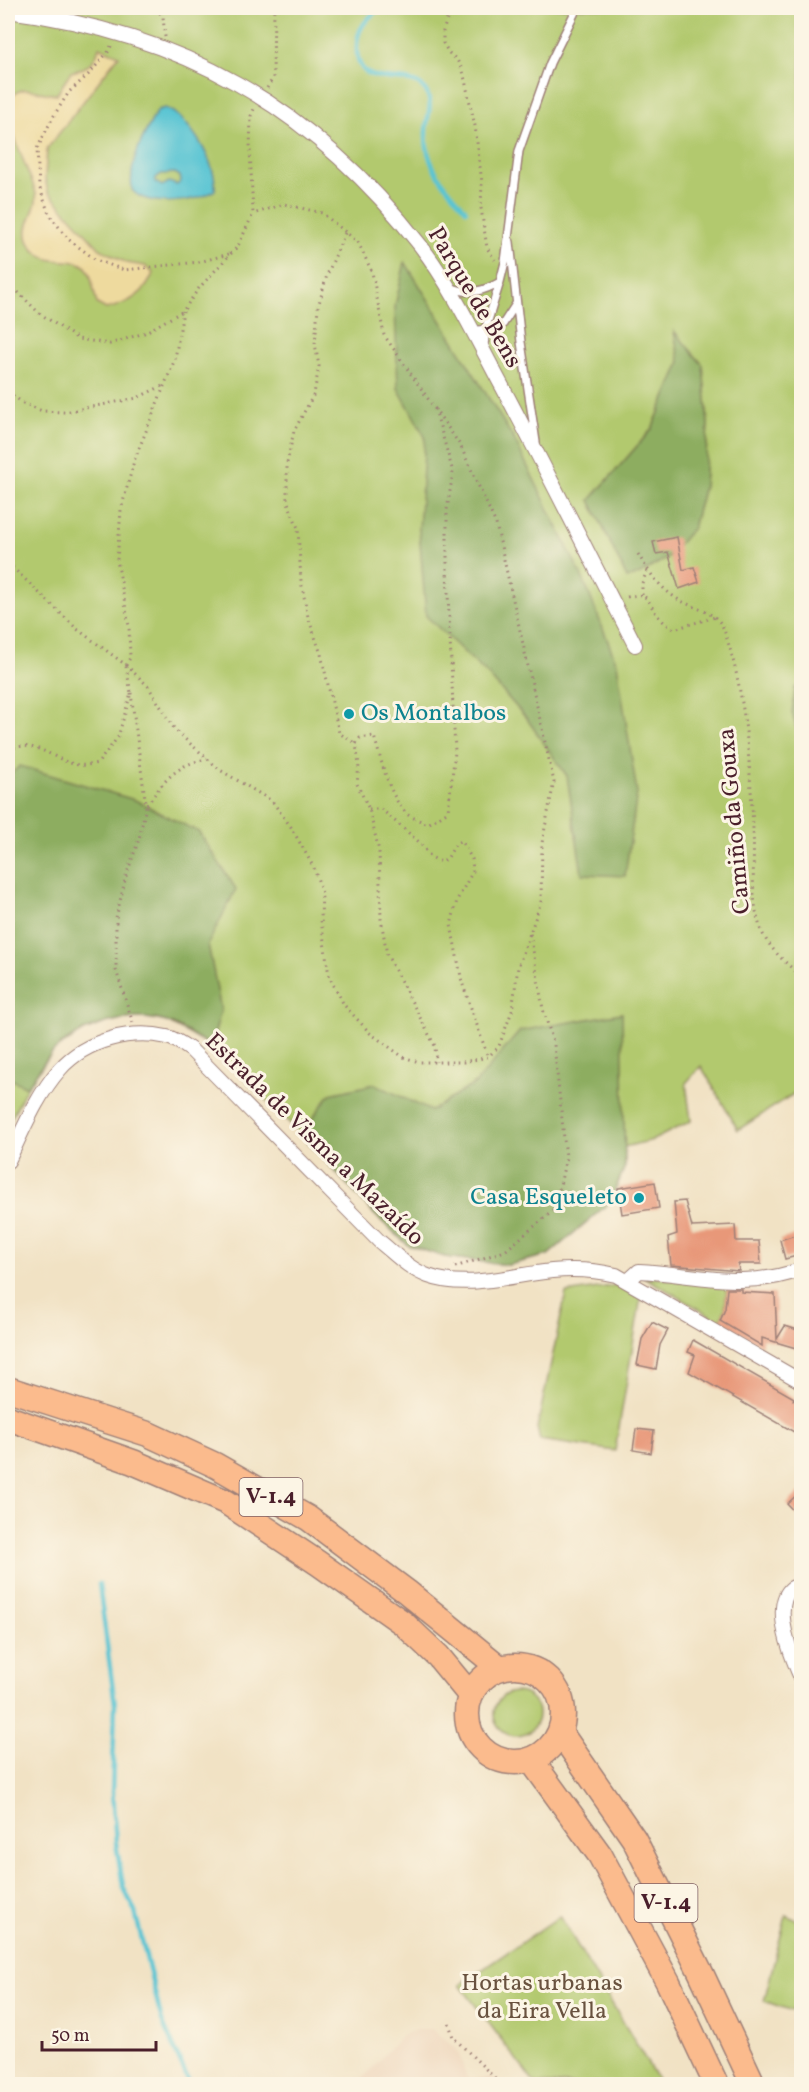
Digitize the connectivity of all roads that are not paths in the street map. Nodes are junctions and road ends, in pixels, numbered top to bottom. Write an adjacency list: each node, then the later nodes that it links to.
1 (577, 8): 3 (lane)
2 (8, 12): 5 (street, Parque de Bens)
3 (509, 233): 4 (lane); 6 (lane)
4 (501, 282): 5 (lane); 7 (lane)
5 (447, 286): 8 (street, Parque de Bens)
6 (516, 304): 7 (lane); 10 (lane)
7 (486, 327): 8 (lane); 9 (lane)
8 (472, 332): 9 (street, Parque de Bens)
9 (485, 355): 10 (street, Parque de Bens)
10 (537, 454): 11 (street, Parque de Bens)
11 (635, 645)
12 (8, 1161): 14 (street, Estrada de Visma a Mazaído)
13 (801, 1269): 14 (street)
14 (627, 1281): 15 (street, Estrada de Visma a Mazaído)
15 (801, 1382)
16 (8, 1389): 19 (highway, V-1.4)
17 (8, 1418): 21 (highway, V-1.4)
18 (801, 1585): 20 (street)
19 (500, 1668): 21 (highway); 22 (highway)
20 (801, 1680)
21 (471, 1695): 23 (highway)
22 (560, 1732): 23 (highway); 25 (highway, V-1.4)
23 (531, 1760): 24 (highway, V-1.4)
24 (716, 2085)
25 (753, 2085)

